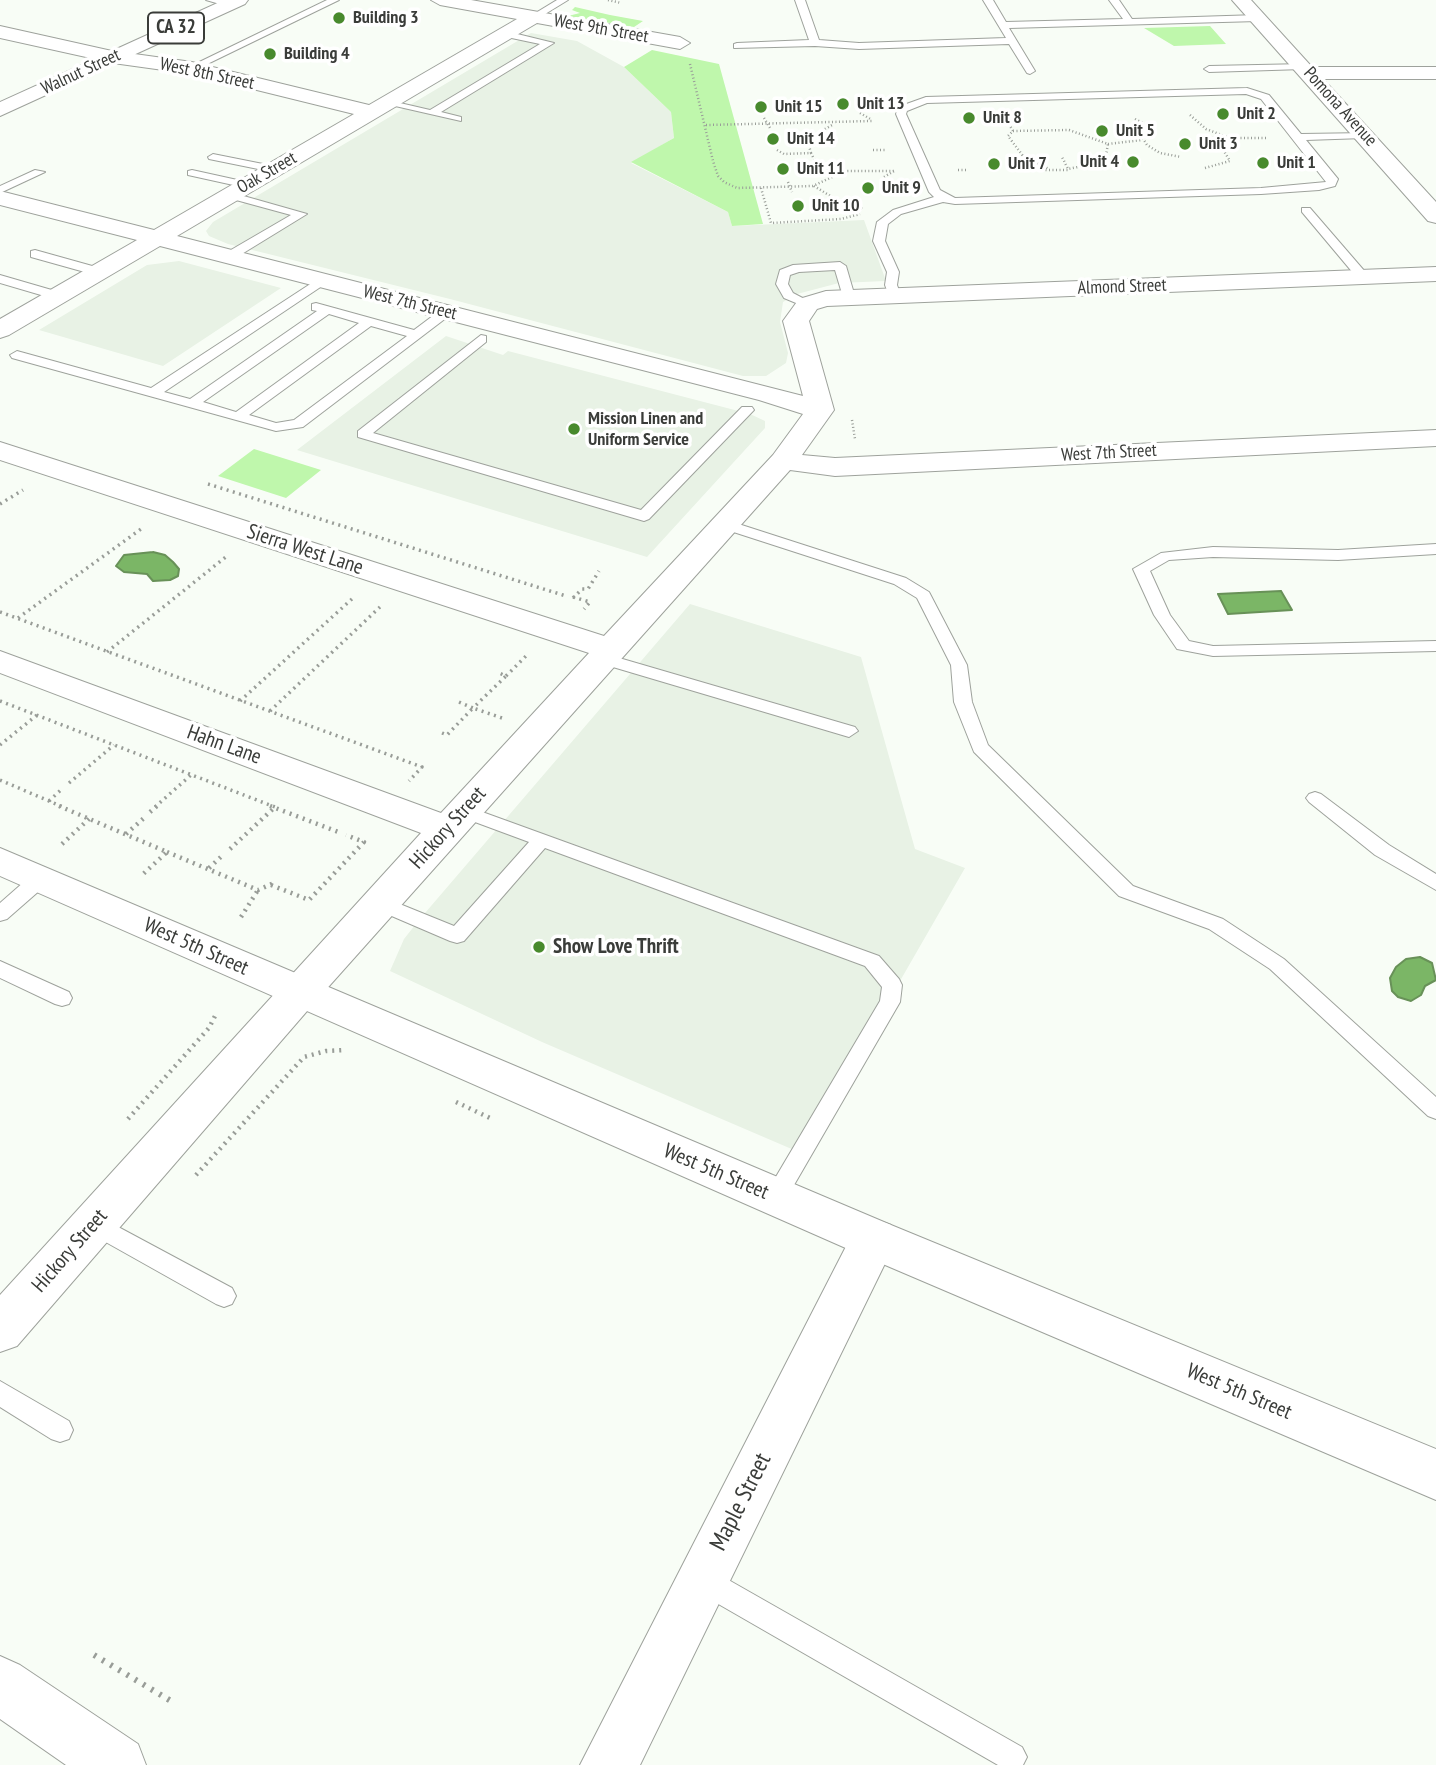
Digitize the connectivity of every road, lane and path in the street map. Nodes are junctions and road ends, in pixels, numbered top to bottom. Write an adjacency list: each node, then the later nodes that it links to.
1 (334, 0): 22 (lane)
2 (440, 0): 11 (street, West 9th Street)
3 (563, 0): 11 (lane)
4 (608, 0): 5 (path)
5 (625, 0)
6 (800, 0): 18 (lane)
7 (988, 0): 14 (lane)
8 (1114, 0): 13 (lane)
9 (1241, 0): 12 (street, Pomona Avenue)
10 (226, 1): 21 (street, Walnut Street / CA 32)
11 (534, 17): 16 (street, Oak Street); 20 (street, West 9th Street)
12 (1258, 18): 13 (lane); 24 (street, Pomona Avenue)
13 (1130, 22): 14 (lane)
14 (1003, 25): 17 (lane)
15 (0, 32): 21 (street, West 8th Street)
16 (505, 34): 27 (street, Oak Street); 29 (lane)
17 (1012, 41): 18 (lane); 25 (lane)
18 (815, 44): 19 (lane)
19 (737, 46)
20 (684, 50): 37 (path)
21 (113, 57): 22 (street, West 8th Street); 28 (street, Walnut Street / CA 32)
22 (192, 68): 27 (street, West 8th Street)
23 (1209, 69): 24 (lane)
24 (1306, 69): 26 (street); 41 (street, Pomona Avenue)
25 (1030, 71)
26 (1436, 73)
27 (379, 107): 29 (lane); 60 (street, Oak Street)
28 (0, 110)
29 (432, 113): 33 (lane)
30 (860, 113): 36 (path)
31 (1192, 116): 42 (path)
32 (764, 118): 35 (path)
33 (457, 119)
34 (1006, 120): 40 (path)
35 (766, 122): 36 (path); 37 (path); 39 (path)
36 (835, 124): 52 (path)
37 (706, 125): 73 (path)
38 (1143, 127): 47 (path)
39 (770, 128)
40 (1013, 131): 48 (path); 58 (path)
41 (1364, 135): 43 (lane); 80 (street, Pomona Avenue)
42 (1227, 137): 45 (path); 46 (path)
43 (1296, 137): 78 (lane); 78 (lane)
44 (1209, 138): 45 (path)
45 (1216, 138): 64 (path)
46 (1269, 138)
47 (1142, 140): 48 (path); 57 (path)
48 (1108, 144): 59 (path)
49 (777, 150): 53 (path)
50 (873, 150): 51 (path)
51 (885, 150)
52 (811, 153): 53 (path); 67 (path)
53 (784, 154): 55 (path)
54 (213, 157): 60 (lane)
55 (778, 157)
56 (1062, 157): 59 (path)
57 (1181, 157)
58 (1049, 169): 59 (path); 63 (path)
59 (1068, 169): 68 (path)
60 (273, 170): 75 (street, Oak Street)
61 (958, 170): 62 (path)
62 (966, 170)
63 (1028, 170)
64 (1203, 170)
65 (39, 172): 74 (lane)
66 (192, 173): 75 (lane)
67 (835, 173): 69 (path); 71 (path)
68 (1072, 176)
69 (884, 177)
70 (788, 182): 72 (path)
71 (813, 186): 72 (path); 73 (path)
72 (790, 187): 73 (path); 76 (path)
73 (761, 188)
74 (0, 190)
75 (238, 190): 81 (street, Oak Street); 83 (lane)
76 (792, 192)
77 (0, 198): 81 (street, West 7th Street)
78 (943, 198): 90 (lane)
79 (1306, 210): 86 (lane)
80 (1436, 216)
81 (155, 239): 83 (street, West 7th Street); 84 (street, Oak Street)
82 (35, 254): 84 (lane)
83 (228, 257): 88 (street, West 7th Street)
84 (99, 272): 89 (street, Oak Street)
85 (1436, 274): 86 (street, Almond Street)
86 (1363, 277): 90 (street, Almond Street)
87 (0, 279): 89 (lane)
88 (321, 281): 92 (lane); 95 (street, West 7th Street)
89 (58, 296): 97 (street, Oak Street)
90 (895, 296): 91 (street, Almond Street)
91 (849, 297): 93 (street, Almond Street); 93 (lane)
92 (291, 301): 94 (lane); 101 (lane)
93 (808, 304): 104 (street)
94 (327, 310): 96 (lane); 102 (lane)
95 (446, 312): 98 (lane); 104 (street, West 7th Street)
96 (368, 321): 98 (lane); 105 (lane)
97 (0, 330)
98 (415, 334): 105 (lane)
99 (481, 339): 103 (lane)
100 (18, 355): 101 (lane)
101 (154, 392): 102 (lane)
102 (194, 403): 105 (lane)
103 (747, 410)
104 (820, 410): 110 (street, Hickory Street)
105 (239, 416)
106 (852, 418): 108 (path)
107 (1436, 438): 110 (street, West 7th Street)
108 (856, 445)
109 (0, 451): 128 (street, Sierra West Lane)
110 (783, 461): 114 (street, Hickory Street)
111 (198, 481): 119 (path)
112 (24, 489): 113 (path)
113 (0, 504)
114 (723, 524): 128 (street, Hickory Street); 174 (lane)
115 (142, 528): 124 (path)
116 (1436, 549): 125 (lane)
117 (227, 556): 126 (path)
118 (599, 572): 121 (path)
119 (566, 596)
120 (353, 598): 133 (path)
121 (573, 598)
122 (380, 607): 136 (path)
123 (0, 612): 124 (path)
124 (18, 618): 126 (path)
125 (1436, 646)
126 (107, 652): 133 (path)
127 (519, 653): 131 (path)
128 (606, 654): 139 (lane); 154 (street, Hickory Street)
129 (0, 661): 154 (street, Hahn Lane)
130 (499, 674): 131 (path)
131 (506, 676): 135 (path)
132 (0, 701): 137 (path)
133 (240, 701): 136 (path)
134 (459, 702): 135 (path)
135 (472, 708): 138 (path); 140 (path)
136 (270, 711): 147 (path)
137 (37, 715): 141 (path); 142 (path)
138 (506, 720)
139 (849, 731)
140 (442, 733)
141 (114, 745): 143 (path); 145 (path)
142 (0, 746)
143 (192, 775): 150 (path); 151 (path)
144 (2, 782): 149 (path)
145 (69, 783)
146 (63, 788): 149 (path)
147 (402, 789)
148 (1315, 798): 165 (lane)
149 (49, 801): 152 (path)
150 (275, 807): 158 (path); 166 (path)
151 (150, 812)
152 (90, 818): 155 (path); 157 (path)
153 (144, 818): 155 (path)
154 (455, 820): 156 (lane); 167 (street, Hickory Street)
155 (126, 834): 159 (path)
156 (542, 840): 167 (lane); 176 (lane)
157 (62, 844)
158 (230, 849)
159 (167, 852): 162 (path); 163 (path)
160 (224, 854): 162 (path)
161 (0, 861): 164 (street, West 5th Street)
162 (209, 869): 166 (path)
163 (141, 876)
164 (40, 879): 168 (lane); 171 (street, West 5th Street)
165 (1436, 883)
166 (258, 890): 169 (path)
167 (380, 903): 171 (street, Hickory Street)
168 (0, 914)
169 (240, 917)
170 (0, 969): 172 (lane)
171 (299, 992): 176 (street, West 5th Street); 177 (street, Hickory Street)
172 (62, 998)
173 (354, 1054): 175 (path)
174 (1436, 1111)
175 (194, 1177)
176 (775, 1196): 178 (street, West 5th Street)
177 (94, 1224): 179 (lane); 180 (street, Hickory Street)
178 (874, 1239): 183 (street, West 5th Street); 184 (street, Maple Street)
179 (224, 1296)
180 (0, 1330)
181 (0, 1393): 182 (lane)
182 (60, 1430)
183 (1436, 1475)
184 (703, 1579): 188 (lane); 190 (street, Maple Street)
185 (94, 1655): 187 (path)
186 (0, 1685): 189 (street)
187 (171, 1701)
188 (1012, 1757)
189 (117, 1765)
190 (609, 1765)

